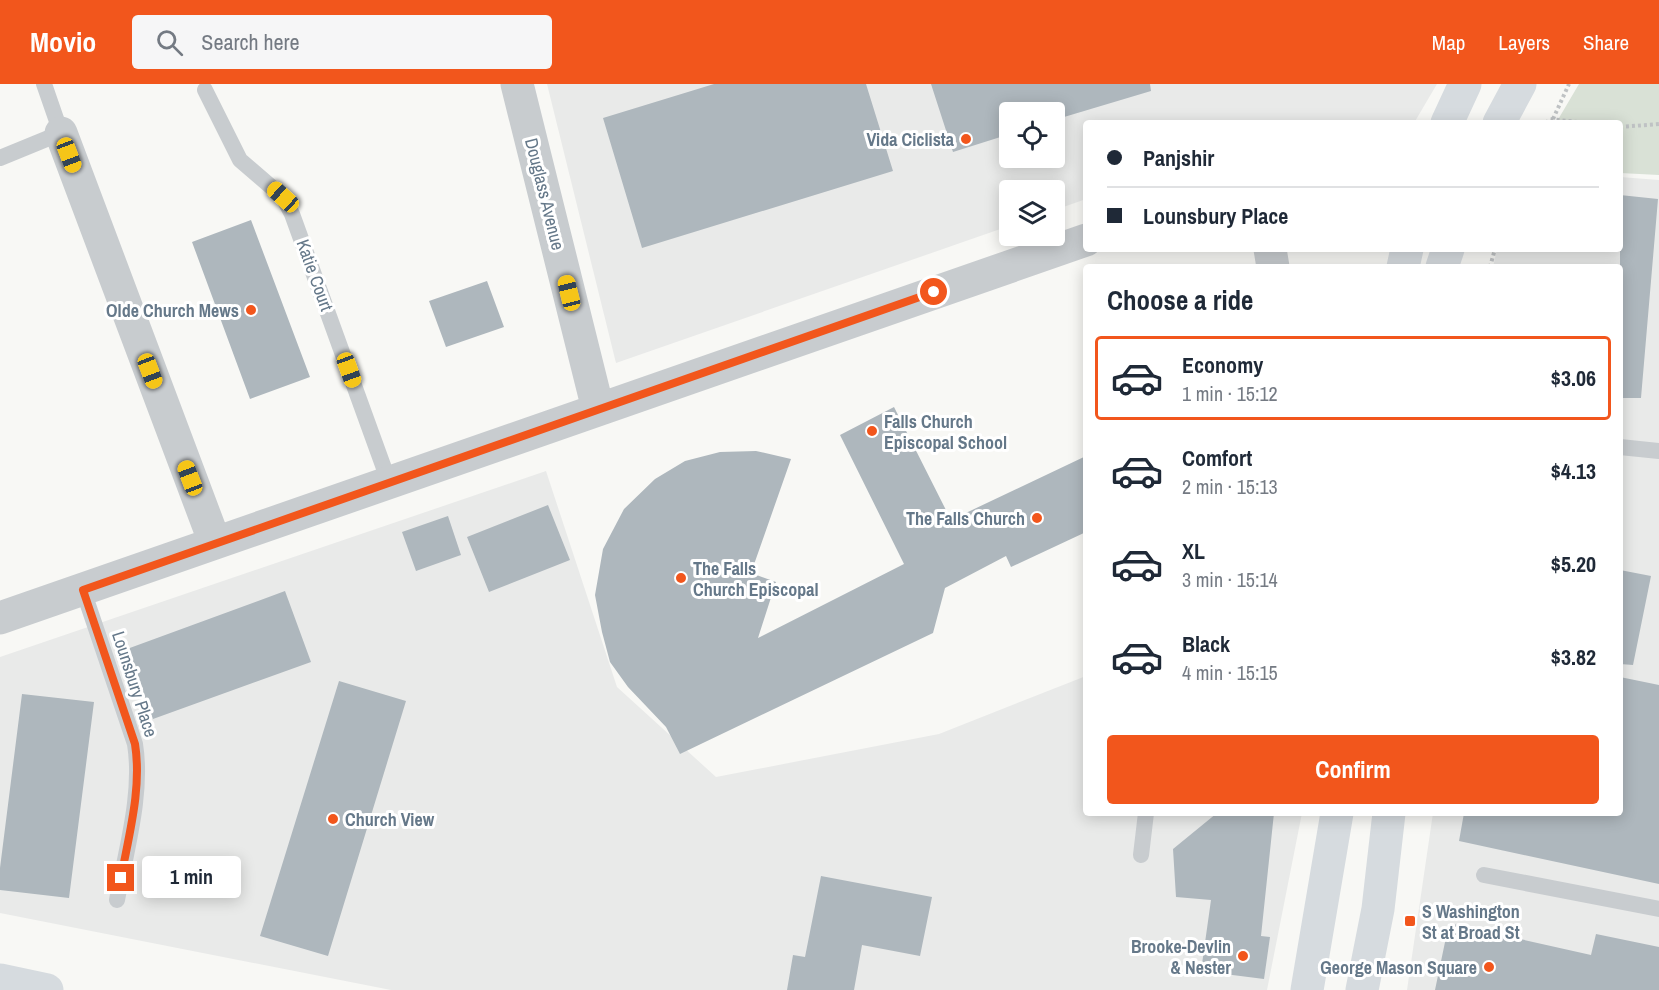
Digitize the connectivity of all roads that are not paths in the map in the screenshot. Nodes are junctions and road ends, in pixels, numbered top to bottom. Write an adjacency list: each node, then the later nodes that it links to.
1 (45, 84): 8 (lane)
2 (517, 84): 11 (street, Douglass Avenue)
3 (1465, 84): 6 (main road)
4 (1520, 84): 7 (main road)
5 (205, 90): 14 (lane, Katie Court)
6 (1449, 120)
7 (1501, 120)
8 (61, 133): 9 (lane); 15 (street)
9 (0, 158)
10 (1083, 241): 11 (street)
11 (598, 409): 14 (street)
12 (1623, 447): 13 (lane)
13 (1659, 451)
14 (389, 482): 15 (street)
15 (215, 543): 16 (street)
16 (83, 590): 17 (street); 23 (lane, Lounsbury Place)
17 (0, 618)
18 (1146, 816): 21 (lane)
19 (1336, 816): 27 (main road)
20 (1389, 816): 28 (main road)
21 (1141, 855)
22 (1484, 875): 24 (lane)
23 (117, 900)
24 (1659, 909)
25 (0, 980): 26 (main road)
26 (47, 990)
27 (1307, 990)
28 (1362, 990)

